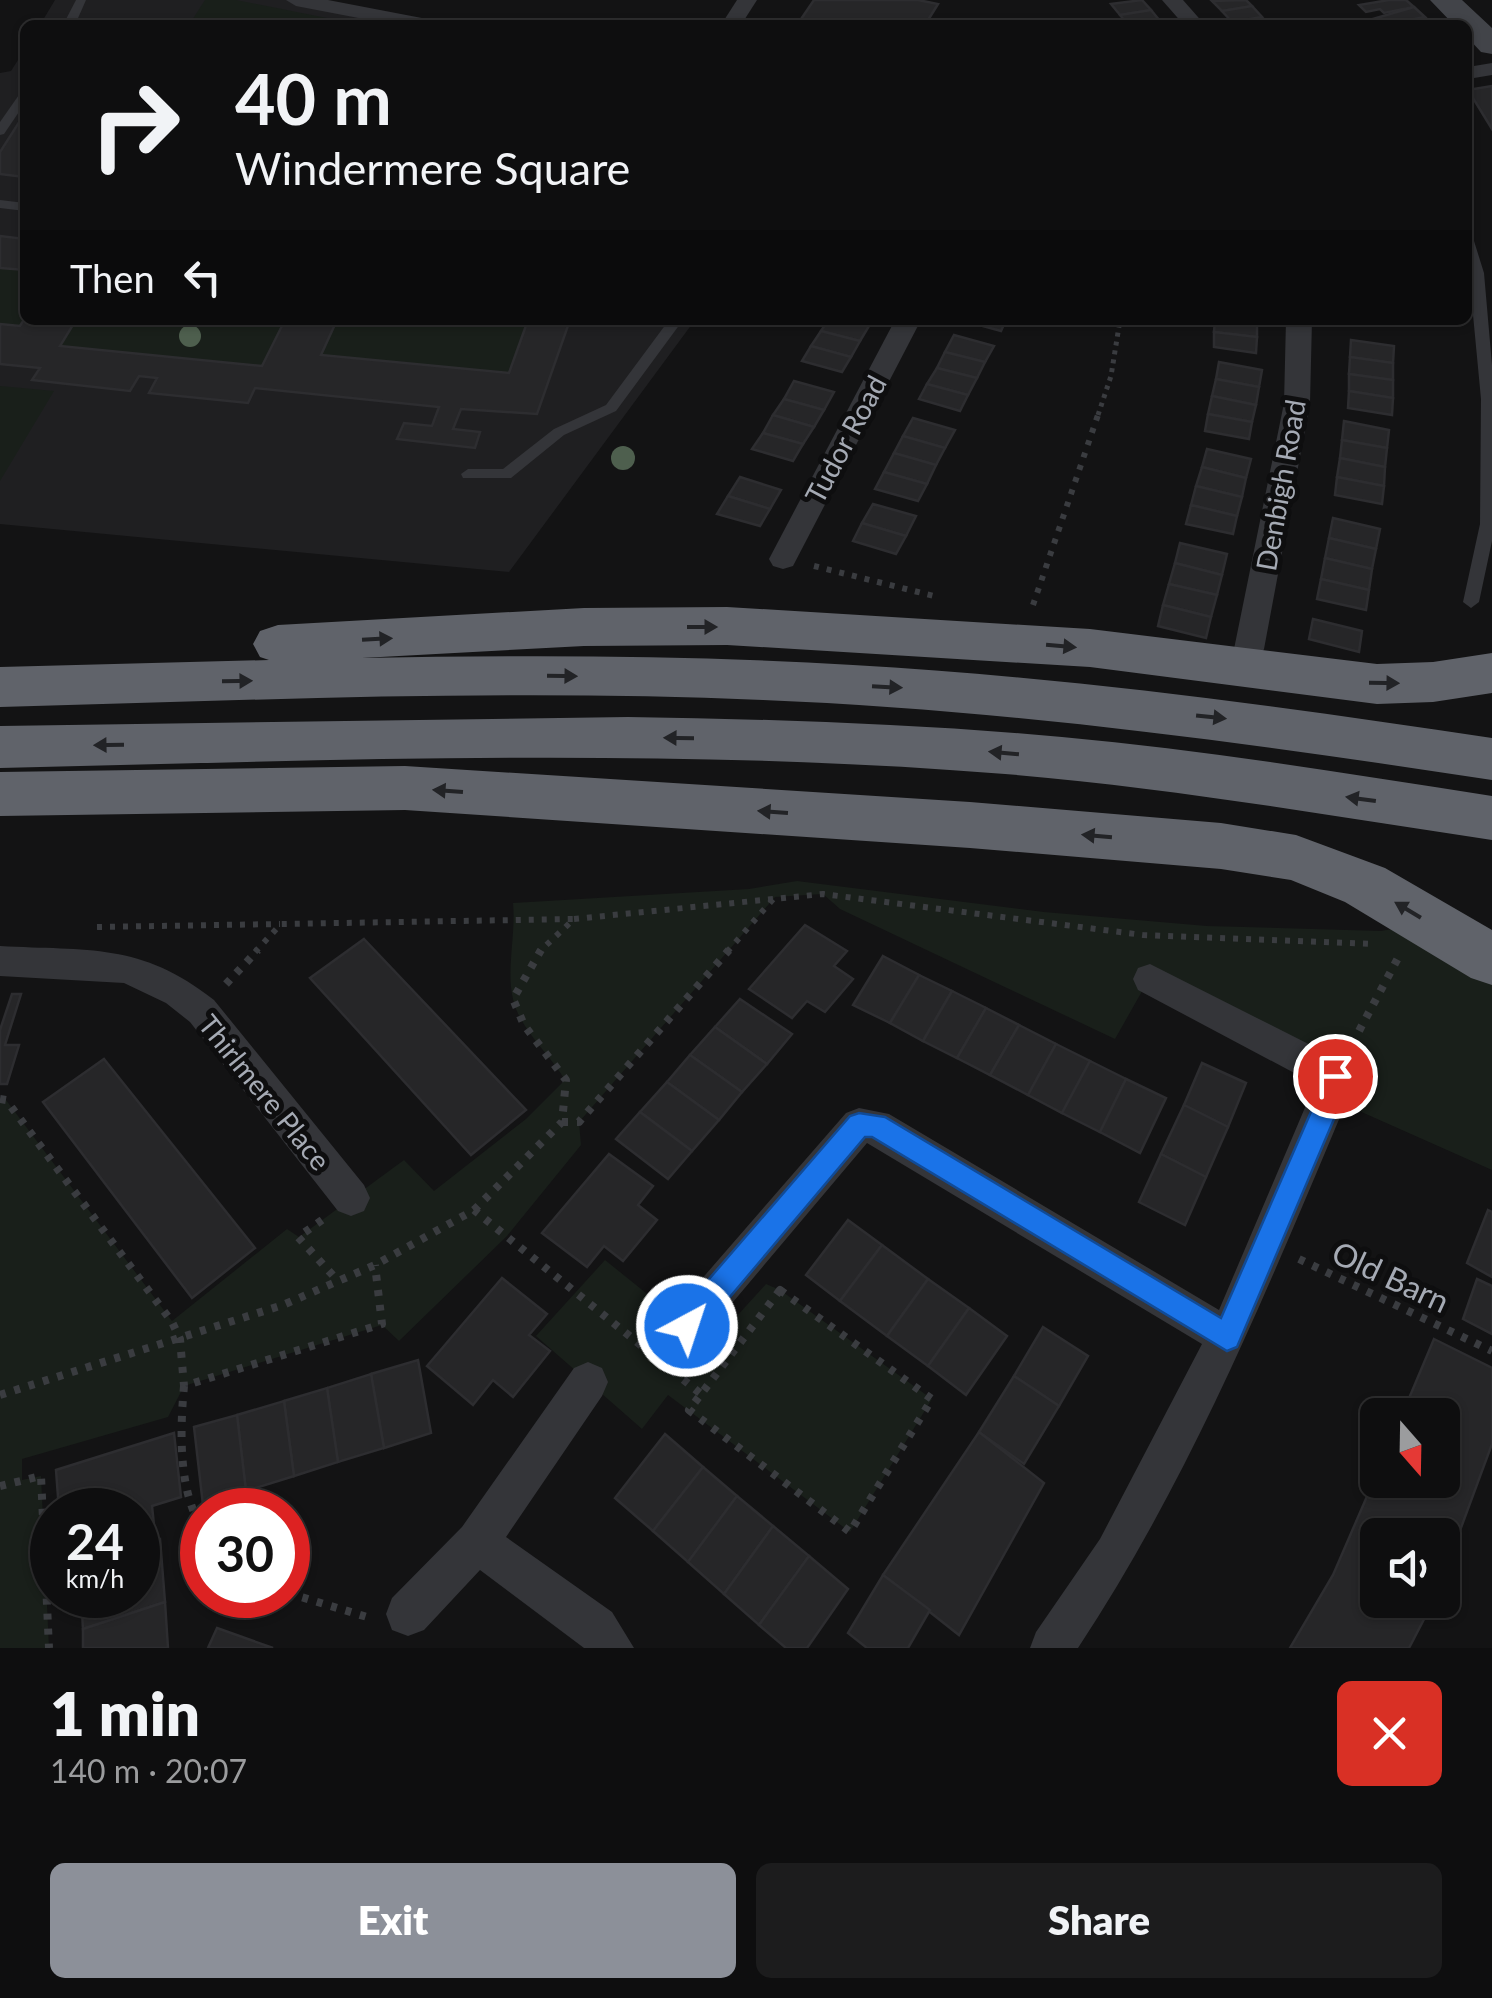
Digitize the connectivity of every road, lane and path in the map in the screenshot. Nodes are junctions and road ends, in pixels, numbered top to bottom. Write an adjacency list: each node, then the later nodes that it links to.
1 (296, 0): 5 (street)
2 (412, 0): 5 (street)
3 (1172, 0): 6 (street)
4 (1445, 0): 7 (main road)
5 (390, 20)
6 (1191, 20)
7 (1466, 20)
8 (1472, 26): 9 (main road)
9 (1492, 45)
10 (20, 101): 11 (lane)
11 (0, 130)
12 (1472, 255): 20 (lane)
13 (672, 325): 17 (lane)
14 (905, 325): 18 (street, Tudor Road)
15 (1119, 325): 21 (path)
16 (1299, 325): 22 (street, Denbigh Road)
17 (468, 474)
18 (782, 559): 19 (path)
19 (952, 600)
20 (1471, 602)
21 (1028, 619)
22 (1250, 649)
23 (0, 659): 24 (highway, one-way to 24)
24 (1492, 672)
25 (0, 687): 27 (highway, one-way to 27)
26 (0, 747): 29 (highway, one-way to 26)
27 (1492, 759)
28 (0, 794): 34 (highway, one-way to 28)
29 (1492, 818)
30 (775, 897): 31 (path); 34 (path); 41 (path)
31 (574, 919): 32 (path); 41 (path)
32 (281, 924): 33 (path); 38 (path)
33 (94, 927)
34 (1417, 933): 36 (highway); 39 (path)
35 (0, 960): 38 (street, Thirlmere Place)
36 (1492, 960)
37 (1150, 978): 39 (street)
38 (202, 1011): 42 (street, Thirlmere Place)
39 (1335, 1076): 44 (street)
40 (0, 1099): 49 (path)
41 (562, 1122): 43 (path)
42 (351, 1198): 46 (path)
43 (474, 1210): 45 (path); 53 (path)
44 (1268, 1245): 48 (street); 50 (path, Old Barn)
45 (375, 1265): 46 (path); 52 (path)
46 (338, 1281): 49 (path)
47 (687, 1326): 48 (street)
48 (1227, 1337): 62 (street)
49 (180, 1339): 52 (path); 54 (path)
50 (1492, 1351)
51 (588, 1382): 57 (street)
52 (184, 1386): 56 (path)
53 (701, 1394): 53 (path)
54 (0, 1395)
55 (0, 1486): 60 (path)
56 (187, 1488)
57 (477, 1542): 59 (street); 61 (street)
58 (310, 1600): 59 (path)
59 (408, 1614)
60 (49, 1648)
61 (612, 1648)
62 (1052, 1648)

